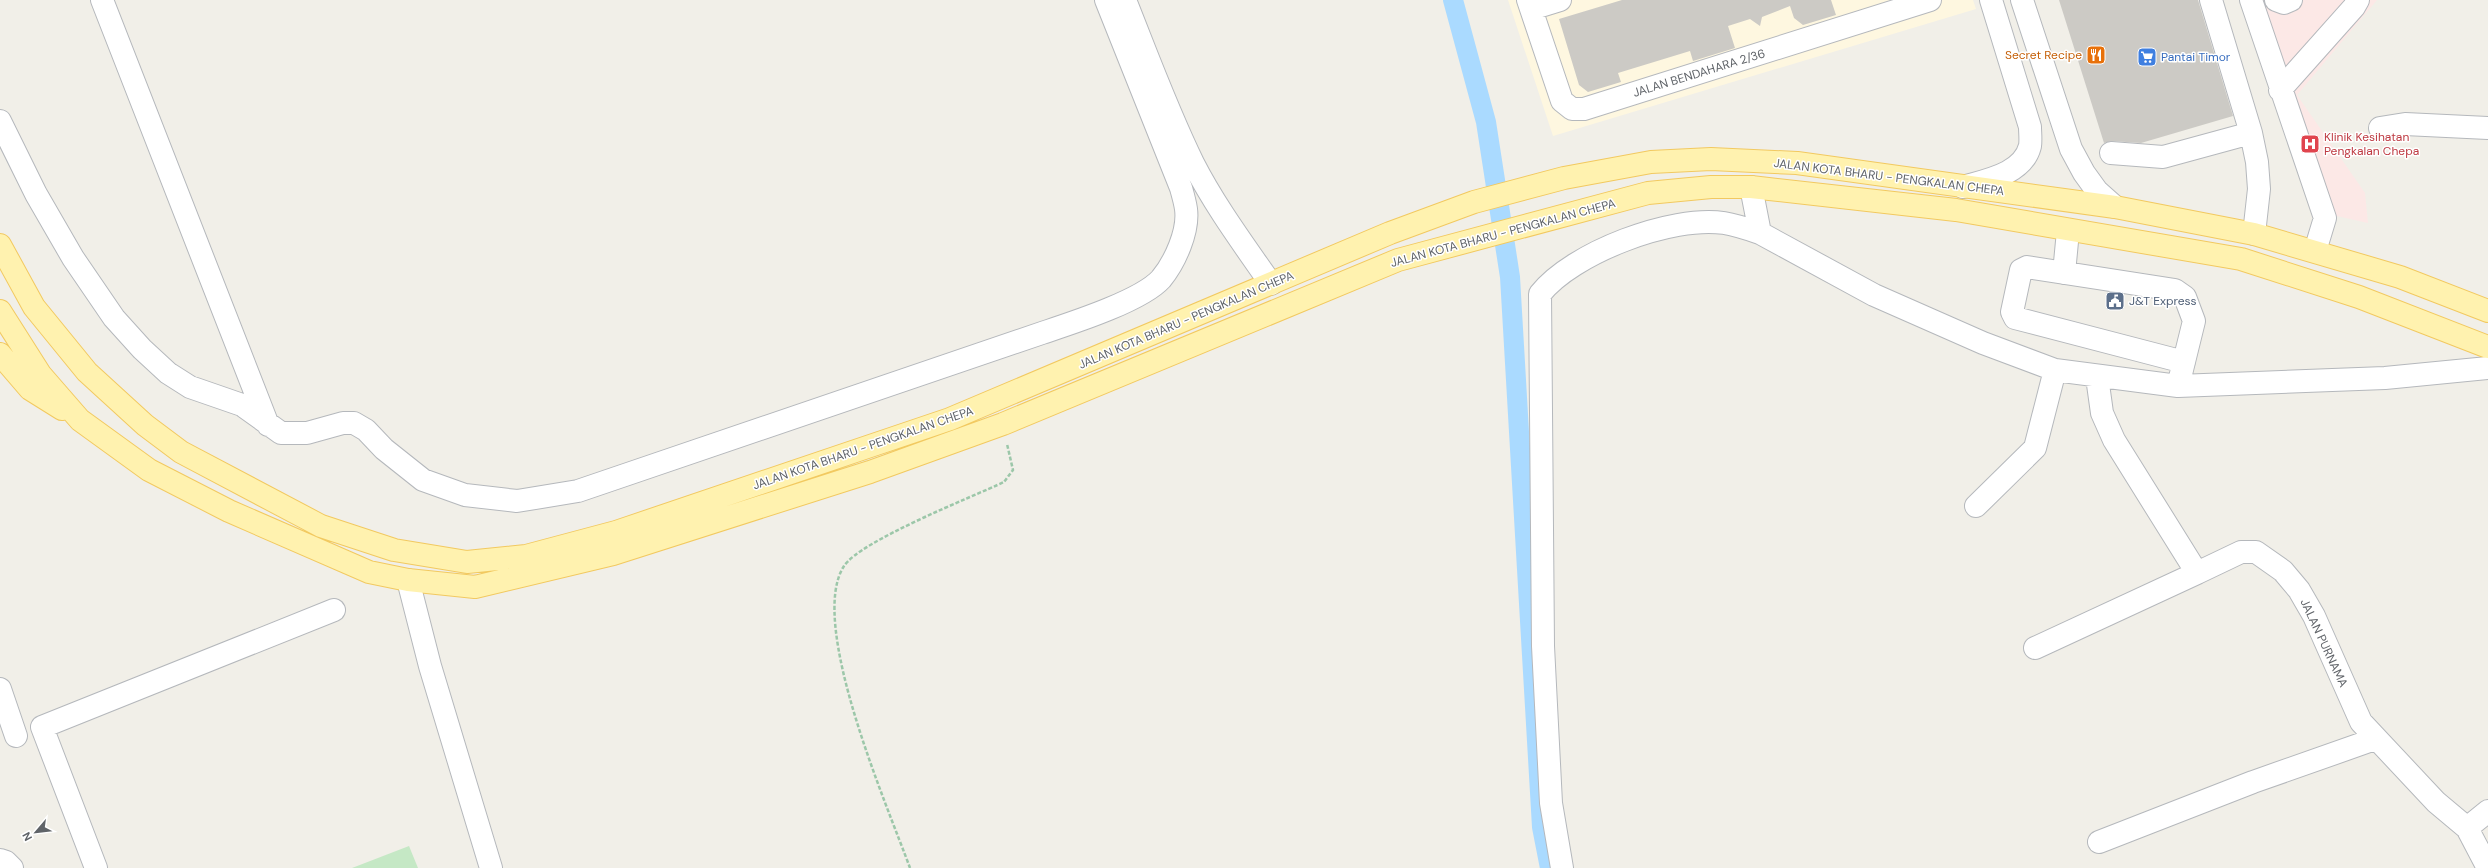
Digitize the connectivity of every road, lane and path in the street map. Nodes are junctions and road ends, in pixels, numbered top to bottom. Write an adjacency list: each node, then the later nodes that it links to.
1 (102, 0): 41 (street)
2 (1106, 0): 41 (street)
3 (1125, 0): 29 (street)
4 (1560, 0): 13 (street)
5 (1930, 0): 13 (street, JALAN BENDAHARA 2/36)
6 (1991, 0): 21 (street)
7 (2022, 0): 22 (street)
8 (2211, 0): 18 (street)
9 (2251, 0): 14 (street)
10 (2276, 0): 11 (street)
11 (2291, 0)
12 (2358, 0): 14 (street)
13 (1530, 4)
14 (2280, 90): 26 (street)
15 (0, 120): 41 (street)
16 (2380, 128): 17 (street)
17 (2488, 128)
18 (2251, 133): 19 (street); 25 (street)
19 (2111, 153)
20 (1751, 187): 23 (main road, JALAN KOTA BHARU - PENGKALAN CHEPA); 24 (street); 40 (main road, JALAN KOTA BHARU - PENGKALAN CHEPA)
21 (1963, 187): 22 (main road, JALAN KOTA BHARU - PENGKALAN CHEPA); 29 (main road, JALAN KOTA BHARU - PENGKALAN CHEPA)
22 (2115, 207): 25 (main road, JALAN KOTA BHARU - PENGKALAN CHEPA)
23 (2068, 231): 28 (street); 32 (main road, JALAN KOTA BHARU - PENGKALAN CHEPA)
24 (1760, 233): 36 (street); 59 (street)
25 (2254, 234): 26 (main road, JALAN KOTA BHARU - PENGKALAN CHEPA)
26 (2315, 251): 31 (main road, JALAN KOTA BHARU - PENGKALAN CHEPA)
27 (2, 252): 29 (main road, JALAN KOTA BHARU - PENGKALAN CHEPA)
28 (2064, 273): 34 (street); 34 (street)
29 (1271, 284)
30 (0, 311): 39 (main road, JALAN KOTA BHARU - PENGKALAN CHEPA)
31 (2488, 311)
32 (2488, 347)
33 (0, 354): 39 (main road)
34 (2184, 362): 38 (street)
35 (2488, 368): 38 (street)
36 (2055, 370): 37 (street); 42 (street)
37 (2097, 377): 38 (street); 43 (street)
38 (2178, 386)
39 (80, 420): 44 (main road, JALAN KOTA BHARU - PENGKALAN CHEPA)
40 (1003, 424): 44 (main road, JALAN KOTA BHARU - PENGKALAN CHEPA); 58 (path)
41 (268, 426)
42 (1976, 506)
43 (2197, 573): 46 (street, JALAN PURNAMA); 50 (street, JALAN PURNAMA)
44 (408, 580): 57 (street)
45 (334, 610): 48 (street)
46 (2035, 648)
47 (0, 689): 49 (street)
48 (42, 727): 49 (street); 56 (street)
49 (8, 738)
50 (2375, 739): 52 (street, JALAN PURNAMA); 53 (street)
51 (2488, 811): 52 (street)
52 (2467, 828): 60 (street, JALAN PURNAMA)
53 (2099, 842)
54 (0, 860): 55 (street)
55 (12, 868)
56 (96, 868)
57 (491, 868)
58 (910, 868)
59 (1562, 868)
60 (2488, 868)

